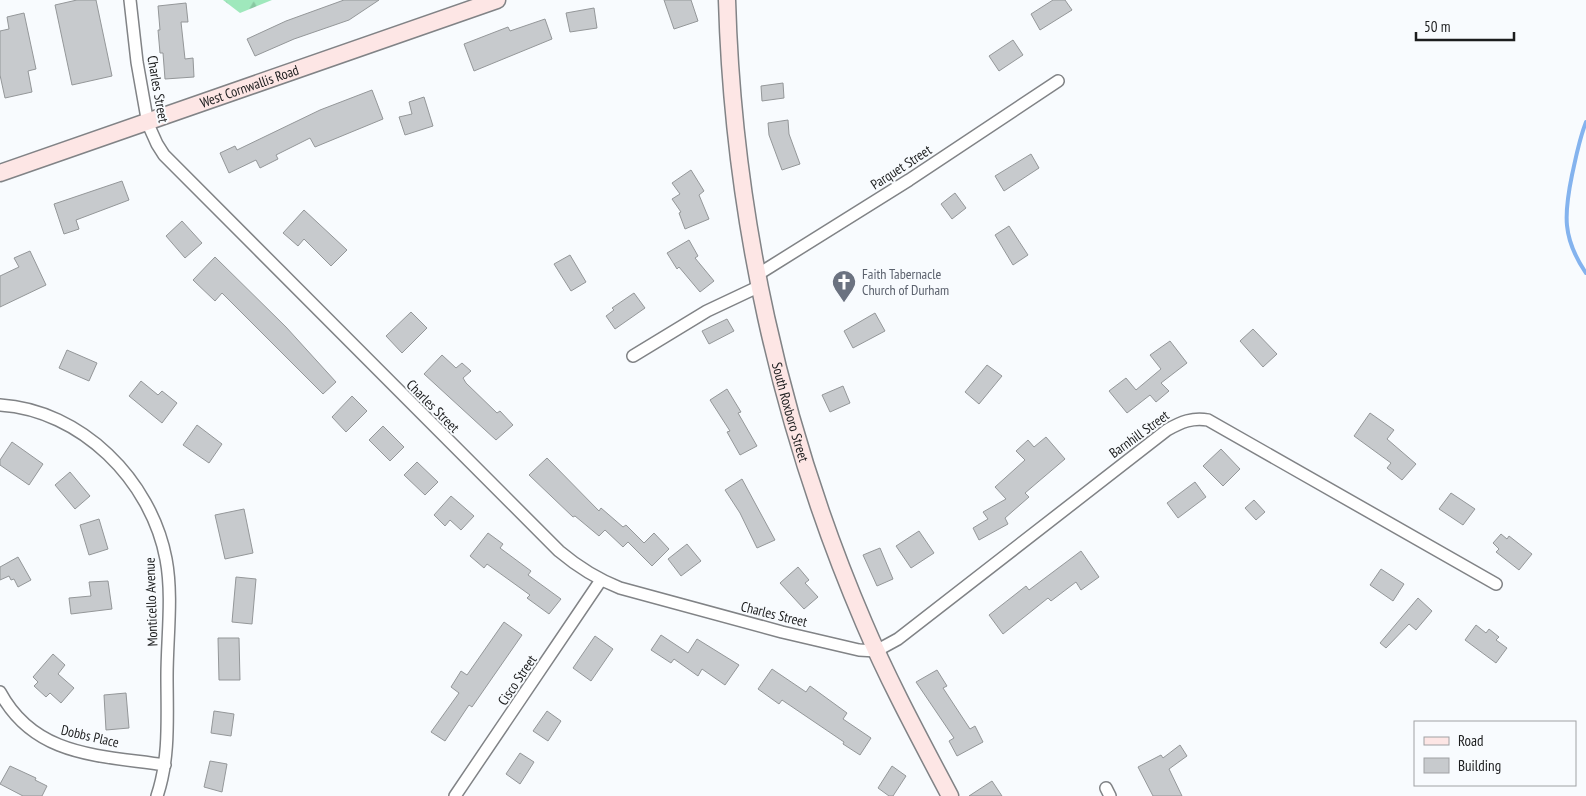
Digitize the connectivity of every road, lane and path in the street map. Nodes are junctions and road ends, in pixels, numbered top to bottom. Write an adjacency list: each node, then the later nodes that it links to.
1 (130, 0): 5 (street, Charles Street)
2 (497, 0): 5 (street, West Cornwallis Road)
3 (727, 0): 7 (street, South Roxboro Street)
4 (1058, 81): 7 (street, Parquet Street)
5 (148, 124): 6 (street, West Cornwallis Road); 10 (street, Charles Street)
6 (0, 173)
7 (759, 280): 8 (street, Parquet Street); 12 (street, South Roxboro Street)
8 (633, 356)
9 (0, 405): 14 (street, Monticello Avenue)
10 (601, 580): 12 (street, Charles Street); 16 (street, Cisco Street)
11 (1496, 584): 12 (street, Barnhill Street)
12 (876, 651): 17 (street, South Roxboro Street)
13 (0, 692): 14 (street, Dobbs Place)
14 (164, 765): 15 (street, Monticello Avenue)
15 (157, 796)
16 (455, 796)
17 (950, 796)

